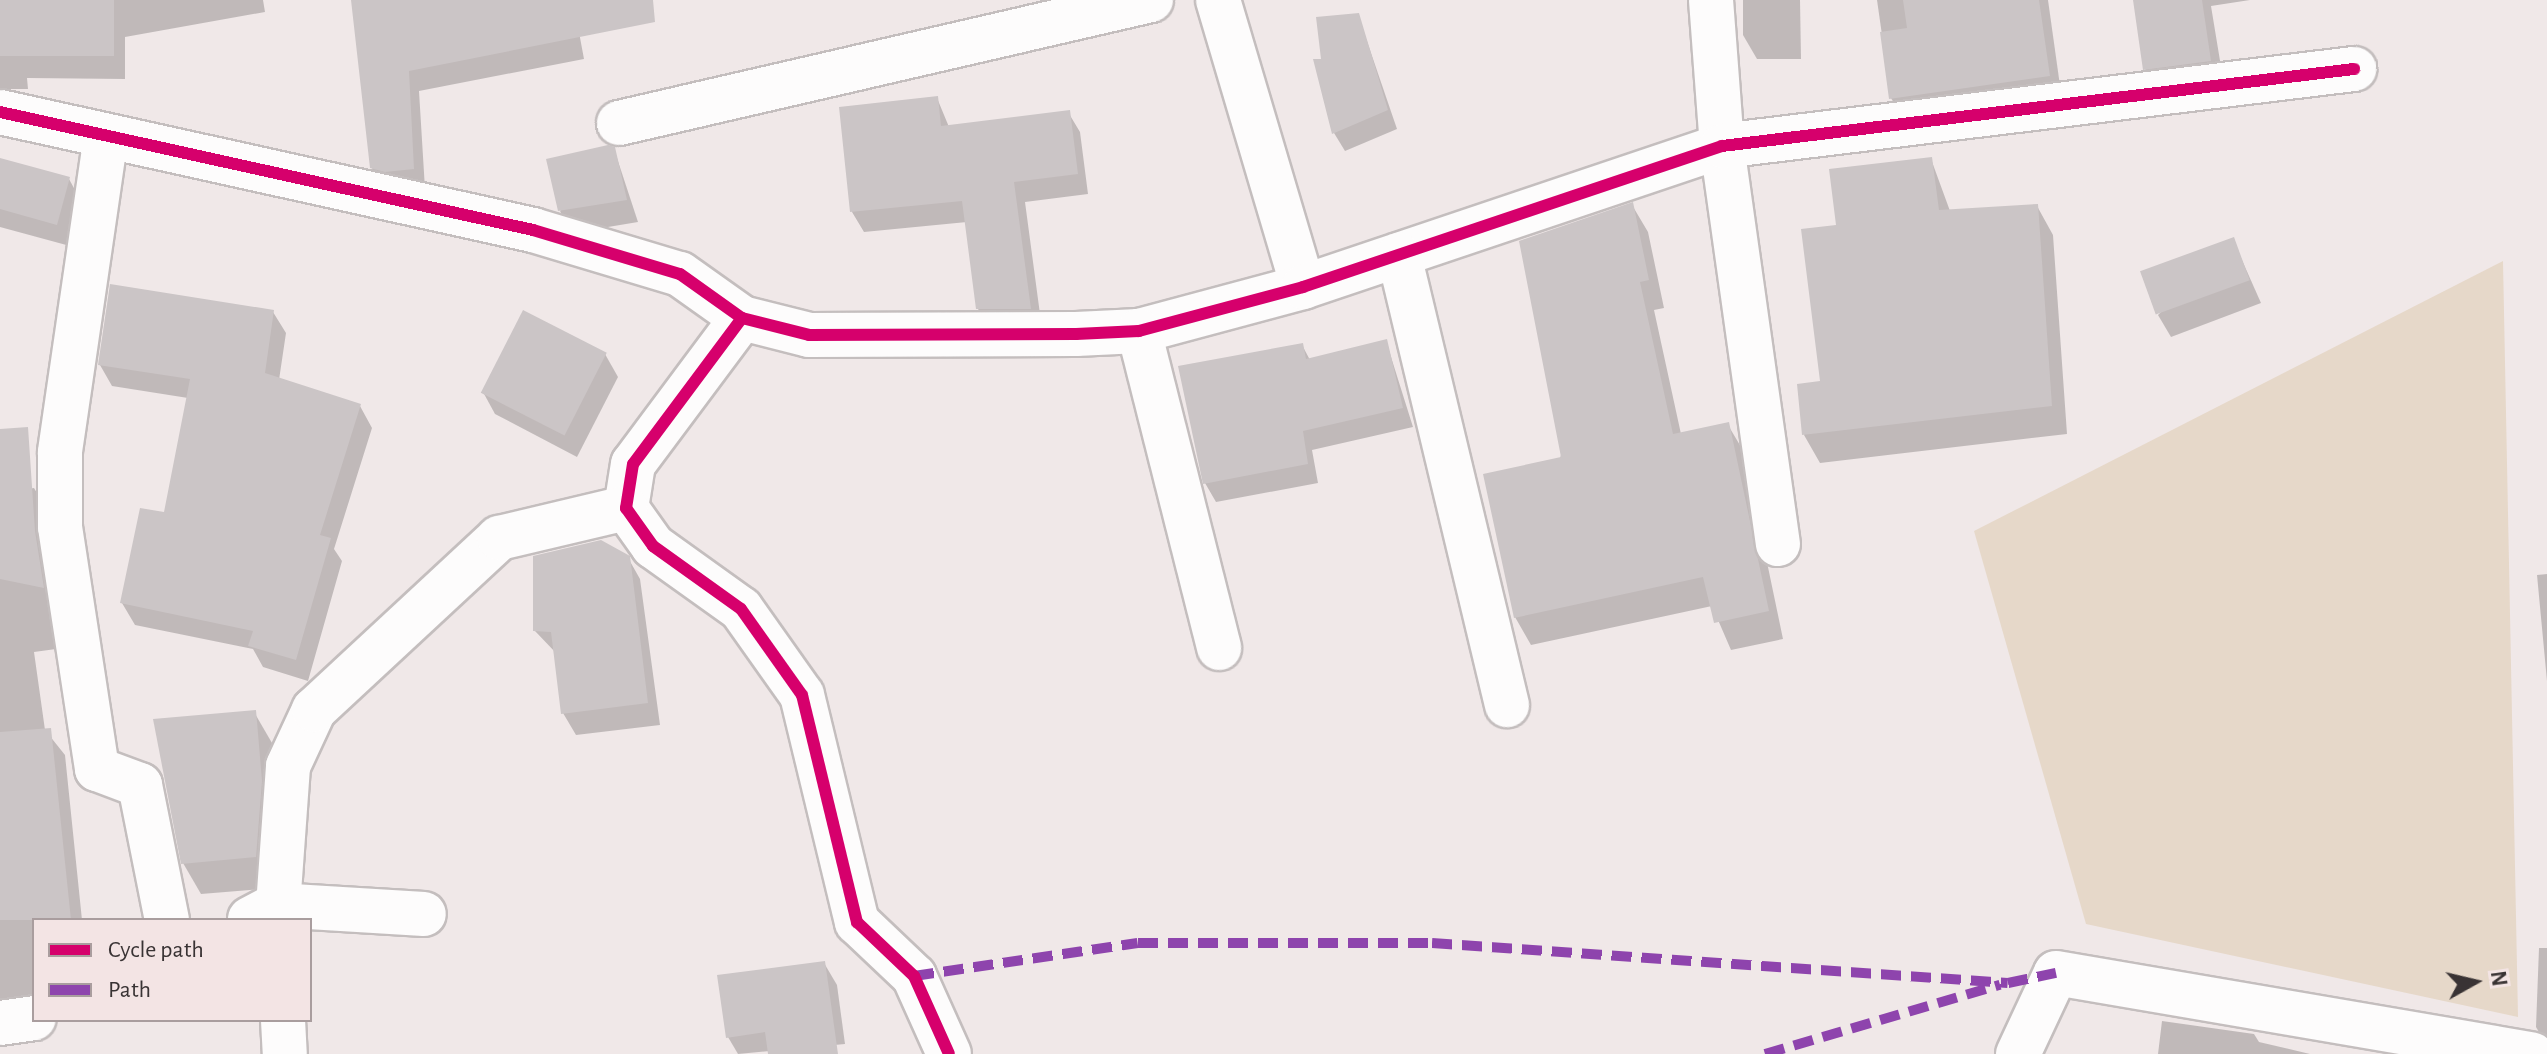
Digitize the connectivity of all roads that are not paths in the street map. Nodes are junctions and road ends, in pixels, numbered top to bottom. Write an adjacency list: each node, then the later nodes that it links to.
1 (1151, 0): 6 (street)
2 (1218, 0): 10 (street)
3 (1711, 0): 8 (street)
4 (2354, 69): 8 (street)
5 (0, 112): 7 (street)
6 (619, 123)
7 (106, 136): 11 (street); 19 (street)
8 (1722, 146): 9 (street); 14 (street)
9 (1399, 255): 10 (street); 16 (street)
10 (1303, 287): 12 (street)
11 (742, 318): 12 (street); 13 (street)
12 (1139, 331): 15 (street)
13 (626, 508): 18 (street); 24 (street)
14 (1778, 544)
15 (1219, 648)
16 (1507, 705)
17 (424, 914): 18 (street)
18 (268, 915)
19 (167, 918)
20 (32, 1018): 22 (street)
21 (283, 1022): 23 (street)
22 (0, 1023)
23 (285, 1054)
24 (949, 1054)
25 (2018, 1054): 26 (street)
26 (2532, 1054)

